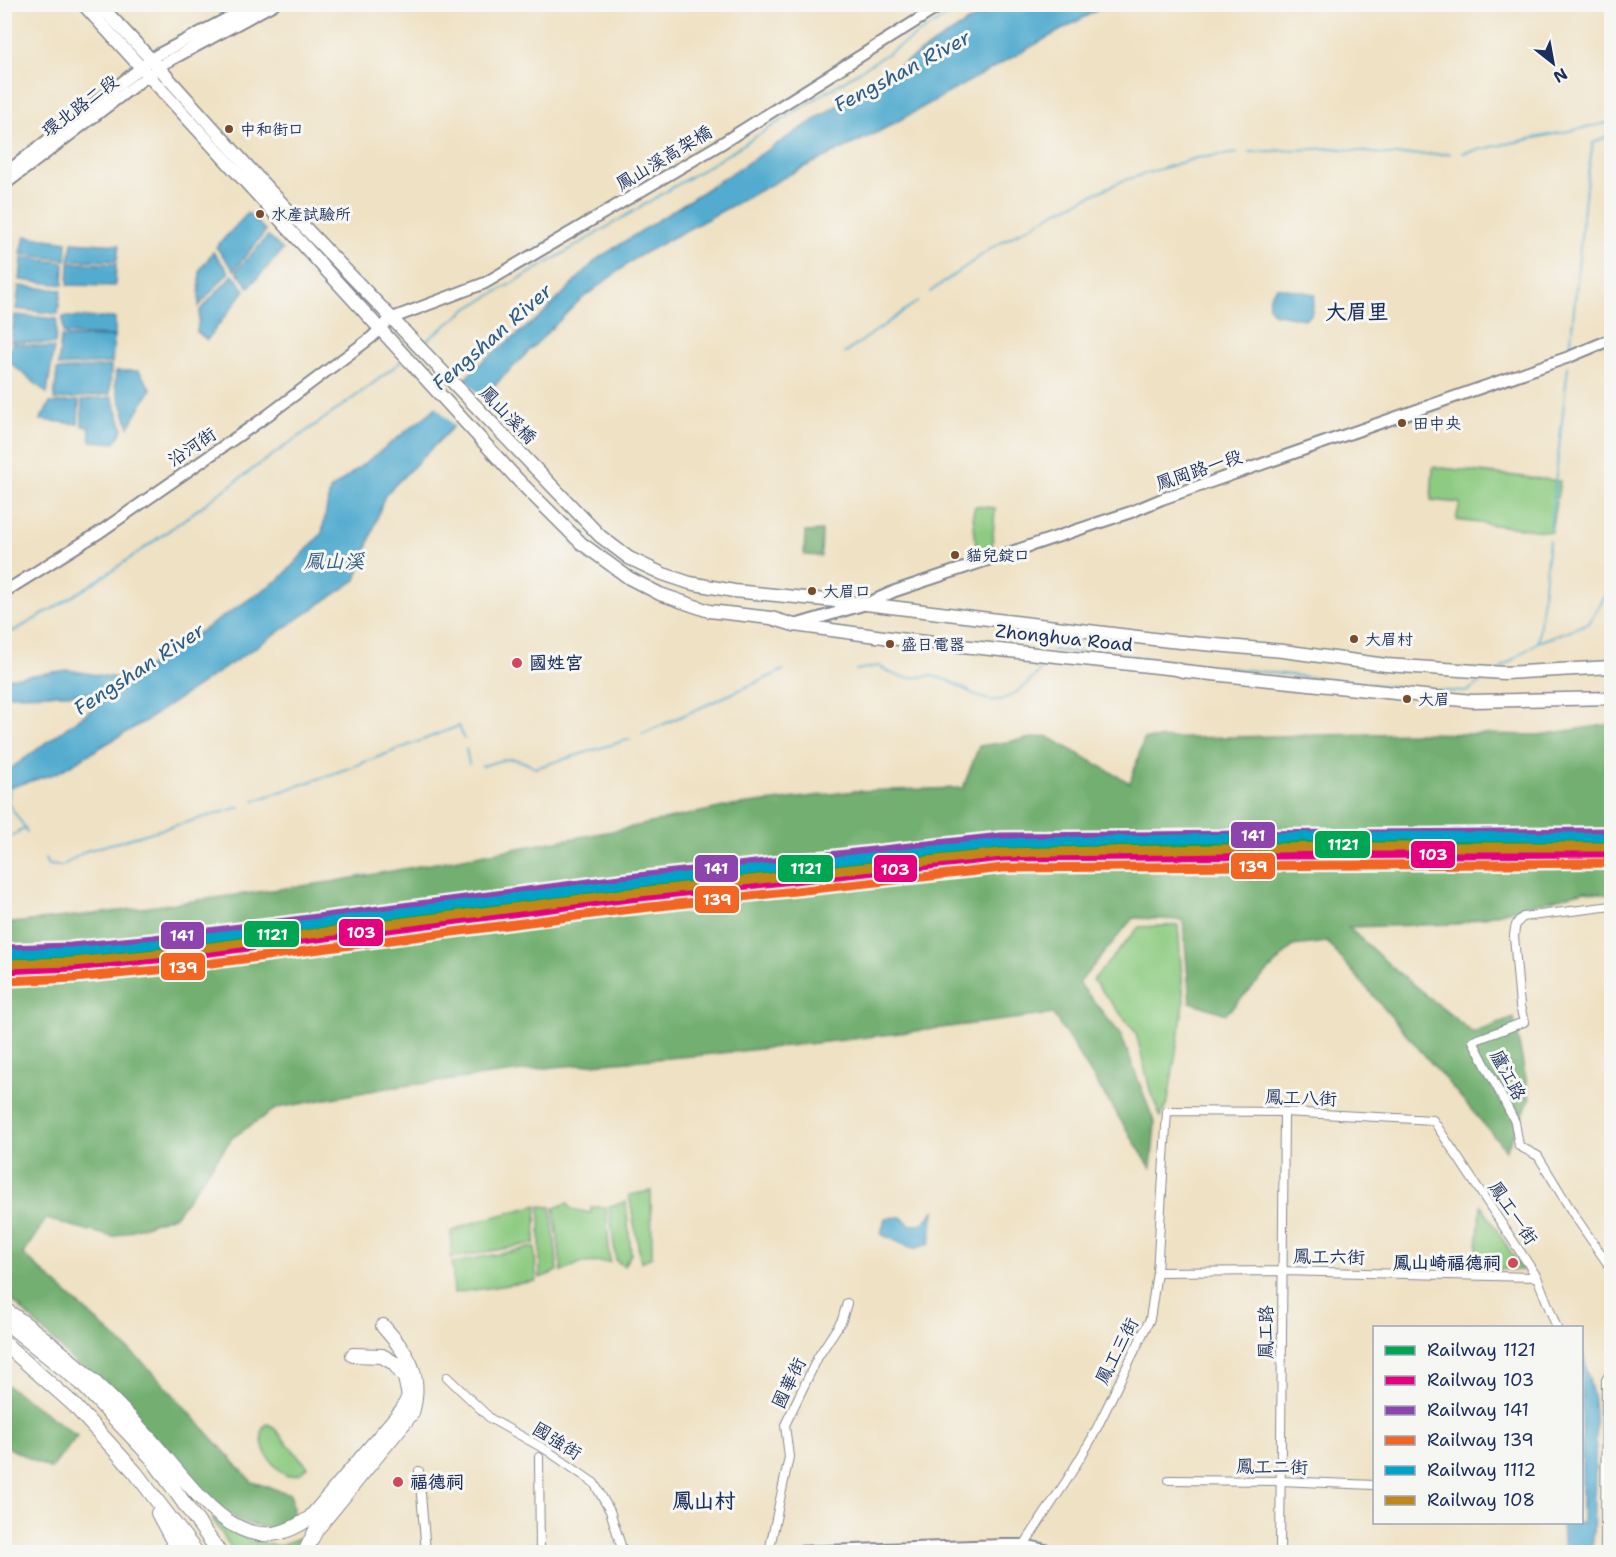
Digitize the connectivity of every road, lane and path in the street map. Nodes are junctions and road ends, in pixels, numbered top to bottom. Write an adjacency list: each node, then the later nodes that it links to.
1 (83, 4): 9 (main road)
2 (99, 4): 8 (main road)
3 (228, 4): 7 (street)
4 (255, 4): 7 (street)
5 (274, 4): 8 (street)
6 (943, 4): 12 (street, 鳳山溪高架橋)
7 (234, 16): 8 (street)
8 (155, 64): 9 (street); 12 (main road)
9 (144, 72): 10 (street, 環北路二段); 11 (street, 環北路二段); 13 (main road)
10 (4, 174)
11 (4, 185)
12 (390, 319): 13 (street, 沿河街); 15 (main road, 鳳山溪橋)
13 (379, 330): 16 (main road, 鳳山溪橋); 17 (street, 沿河街)
14 (1611, 339): 18 (street, 鳳岡路一段)
15 (600, 536): 18 (main road, Zhonghua Road)
16 (581, 543): 19 (main road, Zhonghua Road)
17 (4, 592)
18 (866, 604): 19 (street, 鳳岡路一段); 20 (main road, Zhonghua Road)
19 (794, 625): 21 (main road, Zhonghua Road)
20 (1611, 667)
21 (1611, 698)
22 (1611, 906): 26 (street, 廬江路)
23 (1167, 1111): 24 (street, 鳳工八街); 28 (street, 鳳工三街)
24 (1284, 1112): 25 (street, 鳳工八街); 27 (street, 鳳工路)
25 (1433, 1120): 29 (street, 鳳工一街)
26 (1611, 1270)
27 (1281, 1271): 28 (street, 鳳工六街); 29 (street, 鳳工六街); 43 (street, 鳳工路)
28 (1157, 1272): 45 (street, 鳳工三街)
29 (1537, 1277): 34 (street, 鳳工一街)
30 (847, 1303): 53 (street, 國華街)
31 (4, 1309): 36 (highway)
32 (4, 1321): 48 (highway)
33 (383, 1326): 49 (highway)
34 (1556, 1326)
35 (4, 1343): 41 (highway)
36 (353, 1355)
37 (1611, 1370): 57 (street)
38 (447, 1377): 52 (street, 國強街)
39 (539, 1457): 51 (street)
40 (419, 1471): 50 (street)
41 (135, 1472): 46 (highway); 47 (highway)
42 (1169, 1480): 43 (street, 鳳工二街)
43 (1280, 1481): 44 (street, 鳳工二街); 56 (street, 鳳工路)
44 (1373, 1485)
45 (1024, 1545): 54 (street); 55 (street)
46 (179, 1552)
47 (196, 1552)
48 (219, 1552)
49 (305, 1552)
50 (426, 1552)
51 (540, 1552)
52 (623, 1552)
53 (768, 1552)
54 (794, 1552)
55 (1054, 1552)
56 (1280, 1552)
57 (1605, 1552)

